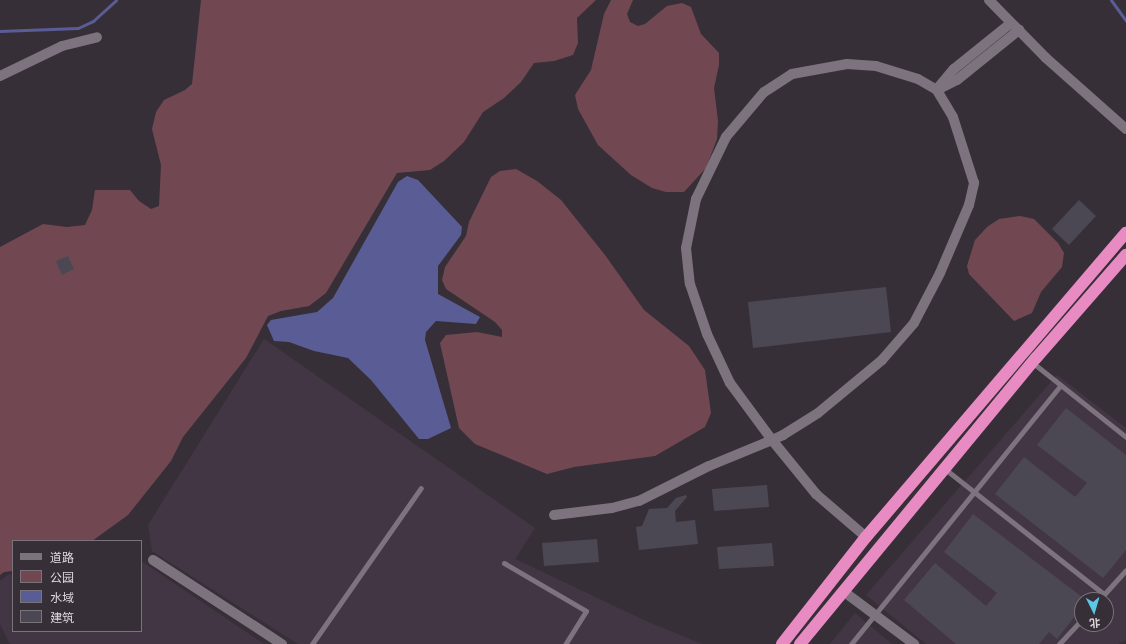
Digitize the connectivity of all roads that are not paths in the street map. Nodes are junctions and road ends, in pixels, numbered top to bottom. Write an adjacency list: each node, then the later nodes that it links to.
1 (989, 0): 2 (street)
2 (1011, 22): 3 (street); 6 (street)
3 (1018, 30): 6 (street); 7 (street)
4 (97, 37): 5 (street)
5 (0, 76)
6 (937, 90): 13 (street); 13 (street)
7 (1126, 129)
8 (1126, 233): 18 (highway)
9 (1126, 254): 10 (highway)
10 (1032, 362): 11 (lane); 14 (highway)
11 (1061, 385): 12 (lane); 16 (lane)
12 (1126, 437)
13 (772, 440): 17 (street); 18 (street)
14 (944, 468): 16 (lane); 22 (highway)
15 (421, 488): 28 (lane)
16 (974, 492): 23 (lane); 25 (lane)
17 (554, 516)
18 (866, 537): 30 (highway)
19 (153, 560): 27 (street)
20 (504, 564): 29 (lane)
21 (1126, 570): 24 (lane)
22 (843, 590): 25 (street); 31 (highway)
23 (1101, 592)
24 (1106, 592)
25 (875, 614): 32 (lane); 33 (street)
26 (1074, 628): 34 (lane)
27 (282, 644)
28 (312, 644)
29 (565, 644)
30 (782, 644)
31 (800, 644)
32 (851, 644)
33 (914, 644)
34 (1059, 644)

